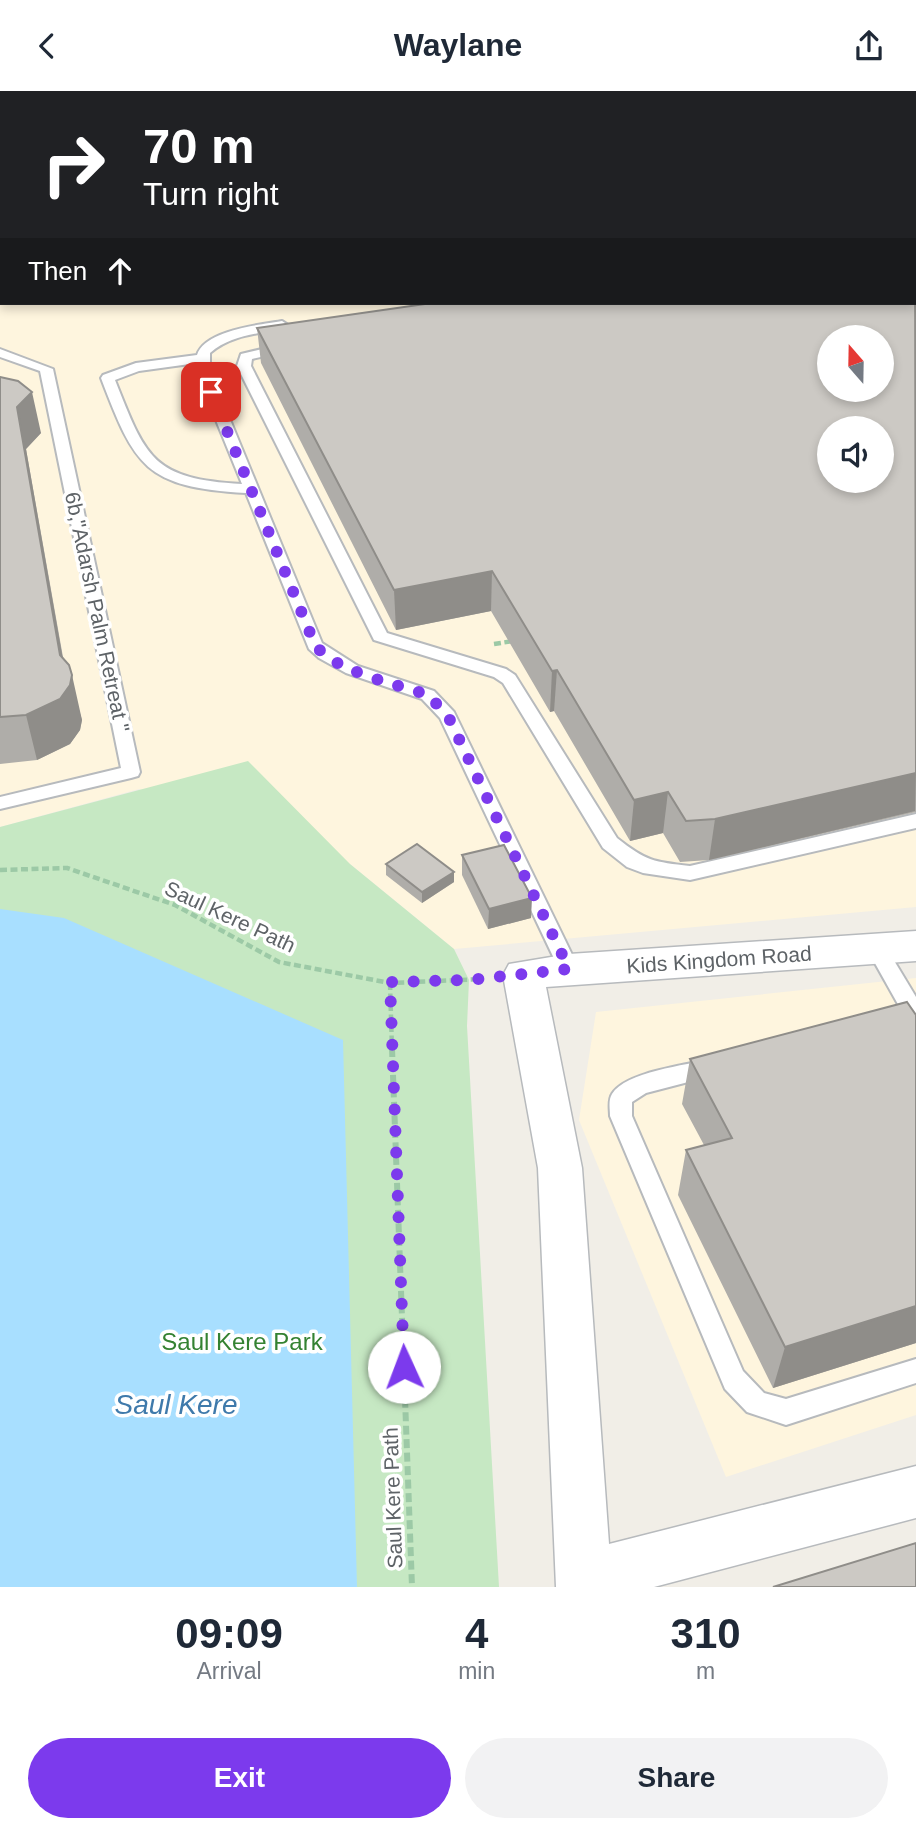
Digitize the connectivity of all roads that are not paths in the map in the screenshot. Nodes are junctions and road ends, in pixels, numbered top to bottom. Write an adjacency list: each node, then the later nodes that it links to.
1 (302, 323): 4 (lane)
2 (304, 345): 7 (lane)
3 (0, 353): 6 (lane, 6b,"Adarsh Palm Retreat ")
4 (204, 358): 5 (lane); 5 (lane)
5 (250, 489): 10 (lane)
6 (0, 803)
7 (916, 821)
8 (916, 946): 9 (street, Kids Kingdom Road)
9 (877, 949): 10 (street, Kids Kingdom Road); 11 (lane)
10 (569, 969): 16 (street, Kids Kingdom Road)
11 (916, 1017): 12 (lane)
12 (890, 1024)
13 (732, 1063): 14 (lane)
14 (916, 1371)
15 (916, 1492): 16 (street)
16 (584, 1583)

